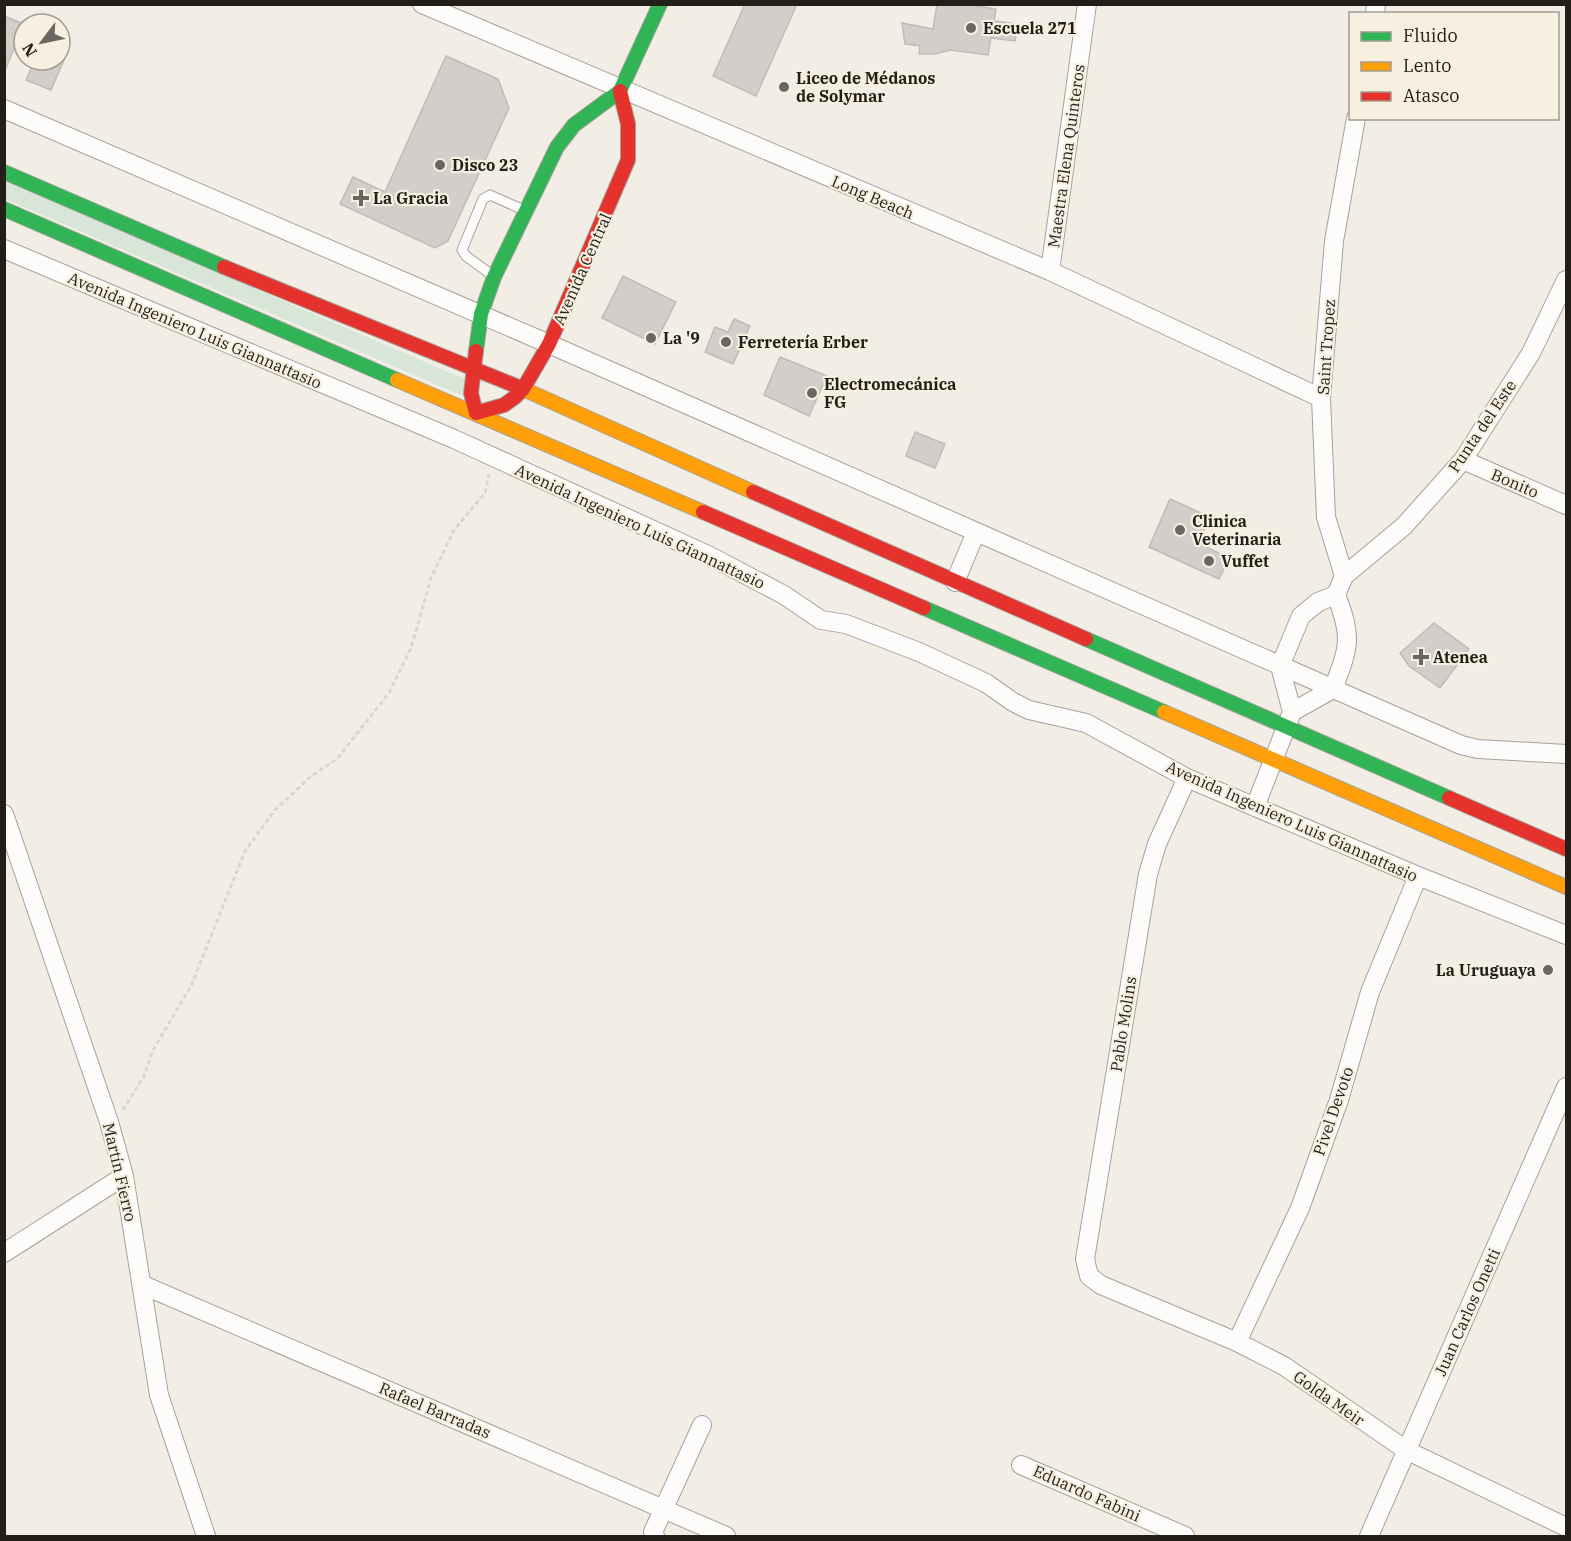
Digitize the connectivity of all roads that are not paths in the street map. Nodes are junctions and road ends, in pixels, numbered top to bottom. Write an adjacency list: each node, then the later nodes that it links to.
1 (422, 4): 4 (street, Long Beach)
2 (660, 4): 4 (main road)
3 (1087, 4): 11 (street, Maestra Elena Quinteros)
4 (620, 91): 9 (main road); 11 (street, Long Beach); 15 (main road, Avenida Central)
5 (4, 109): 14 (street)
6 (1356, 120): 18 (street, Saint Tropez)
7 (4, 172): 16 (main road)
8 (4, 209): 19 (main road, Avenida Ingeniero Luis Giannattasio)
9 (526, 212): 12 (main road); 12 (lane)
10 (4, 249): 20 (street, Avenida Ingeniero Luis Giannattasio)
11 (1050, 271): 18 (street, Long Beach)
12 (494, 277): 14 (main road)
13 (1566, 280): 21 (street, Punta del Este)
14 (481, 314): 15 (street); 16 (main road)
15 (549, 344): 17 (main road, Avenida Central); 23 (street)
16 (473, 368): 17 (main road); 19 (main road)
17 (523, 389): 19 (main road, Avenida Central); 25 (main road)
18 (1321, 398): 24 (street, Saint Tropez)
19 (476, 413): 20 (street); 31 (main road, Avenida Ingeniero Luis Giannattasio)
20 (454, 440): 32 (street, Avenida Ingeniero Luis Giannattasio)
21 (1463, 460): 22 (street, Bonito); 24 (street, Punta del Este)
22 (1566, 505)
23 (976, 532): 25 (street); 27 (street)
24 (1344, 576): 26 (street)
25 (955, 582): 29 (main road)
26 (1335, 595): 27 (street); 28 (street)
27 (1280, 666): 28 (street); 29 (street)
28 (1333, 689): 29 (street); 30 (street)
29 (1289, 719): 31 (street); 35 (main road)
30 (1566, 752)
31 (1273, 759): 33 (street); 37 (main road, Avenida Ingeniero Luis Giannattasio)
32 (1187, 778): 33 (street, Avenida Ingeniero Luis Giannattasio); 42 (street, Pablo Molins)
33 (1256, 807): 36 (street, Avenida Ingeniero Luis Giannattasio)
34 (4, 814): 40 (street, Martín Fierro)
35 (1566, 849)
36 (1418, 876): 38 (street, Avenida Ingeniero Luis Giannattasio); 44 (street, Pivel Devoto)
37 (1566, 887)
38 (1566, 935)
39 (1566, 1087): 46 (street, Juan Carlos Onetti)
40 (124, 1176): 41 (street); 43 (street, Martín Fierro)
41 (4, 1253)
42 (1089, 1276): 44 (street, Golda Meir)
43 (143, 1285): 48 (street, Rafael Barradas); 51 (street, Martín Fierro)
44 (1237, 1342): 46 (street, Golda Meir)
45 (702, 1425): 48 (street)
46 (1406, 1450): 49 (street, Golda Meir); 54 (street, Juan Carlos Onetti)
47 (1021, 1465): 53 (street, Eduardo Fabini)
48 (662, 1509): 50 (street); 52 (street, Rafael Barradas)
49 (1566, 1527)
50 (650, 1535)
51 (206, 1536)
52 (726, 1536)
53 (1185, 1536)
54 (1369, 1536)

